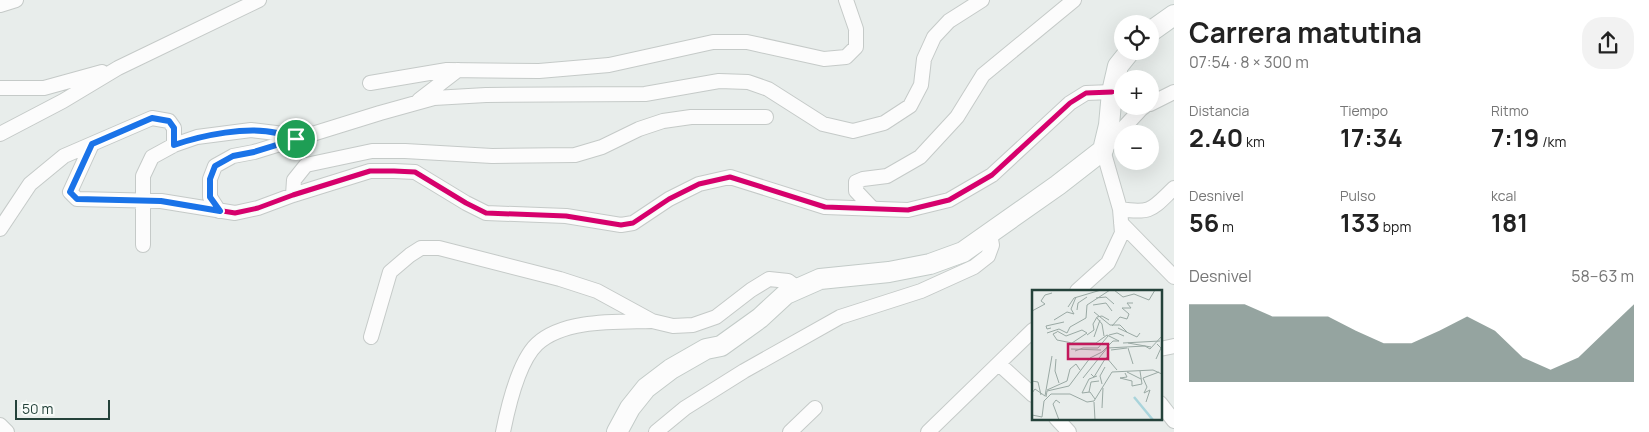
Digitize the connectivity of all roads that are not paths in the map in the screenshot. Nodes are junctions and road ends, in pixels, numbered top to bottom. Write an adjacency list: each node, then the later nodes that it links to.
1 (16, 0): 6 (street)
2 (259, 0): 10 (street)
3 (846, 0): 11 (street)
4 (982, 0): 17 (street)
5 (1074, 0): 28 (street)
6 (0, 5)
7 (1174, 15): 8 (street)
8 (1159, 26)
9 (1123, 60): 14 (street)
10 (118, 68): 13 (street); 20 (street)
11 (458, 70): 12 (street); 17 (street)
12 (370, 83)
13 (0, 88)
14 (1112, 92): 24 (street); 28 (street)
15 (1174, 92): 16 (street)
16 (1159, 100)
17 (414, 103): 21 (street)
18 (1135, 115): 24 (street)
19 (766, 117): 26 (street)
20 (0, 134)
21 (296, 139): 23 (street); 29 (street)
22 (92, 144): 23 (street); 27 (street); 31 (street)
23 (174, 145): 27 (street)
24 (1103, 150): 30 (street); 32 (street)
25 (1174, 188): 30 (street)
26 (293, 195): 28 (street); 29 (street)
27 (143, 200): 29 (street); 33 (street)
28 (872, 208)
29 (220, 211)
30 (1121, 216): 34 (street); 36 (street)
31 (0, 229)
32 (990, 234): 35 (street); 47 (street)
33 (143, 245)
34 (1174, 278)
35 (799, 289): 37 (street); 50 (street)
36 (1078, 290)
37 (652, 321): 39 (street); 49 (street)
38 (1032, 331): 40 (street)
39 (371, 336)
40 (999, 364): 41 (street); 52 (street)
41 (1032, 394)
42 (1162, 406): 45 (street)
43 (815, 408): 51 (street)
44 (1058, 420): 53 (street)
45 (1174, 421)
46 (0, 425): 48 (street)
47 (661, 431)
48 (7, 432)
49 (504, 432)
50 (617, 432)
51 (790, 432)
52 (928, 432)
53 (1069, 432)

